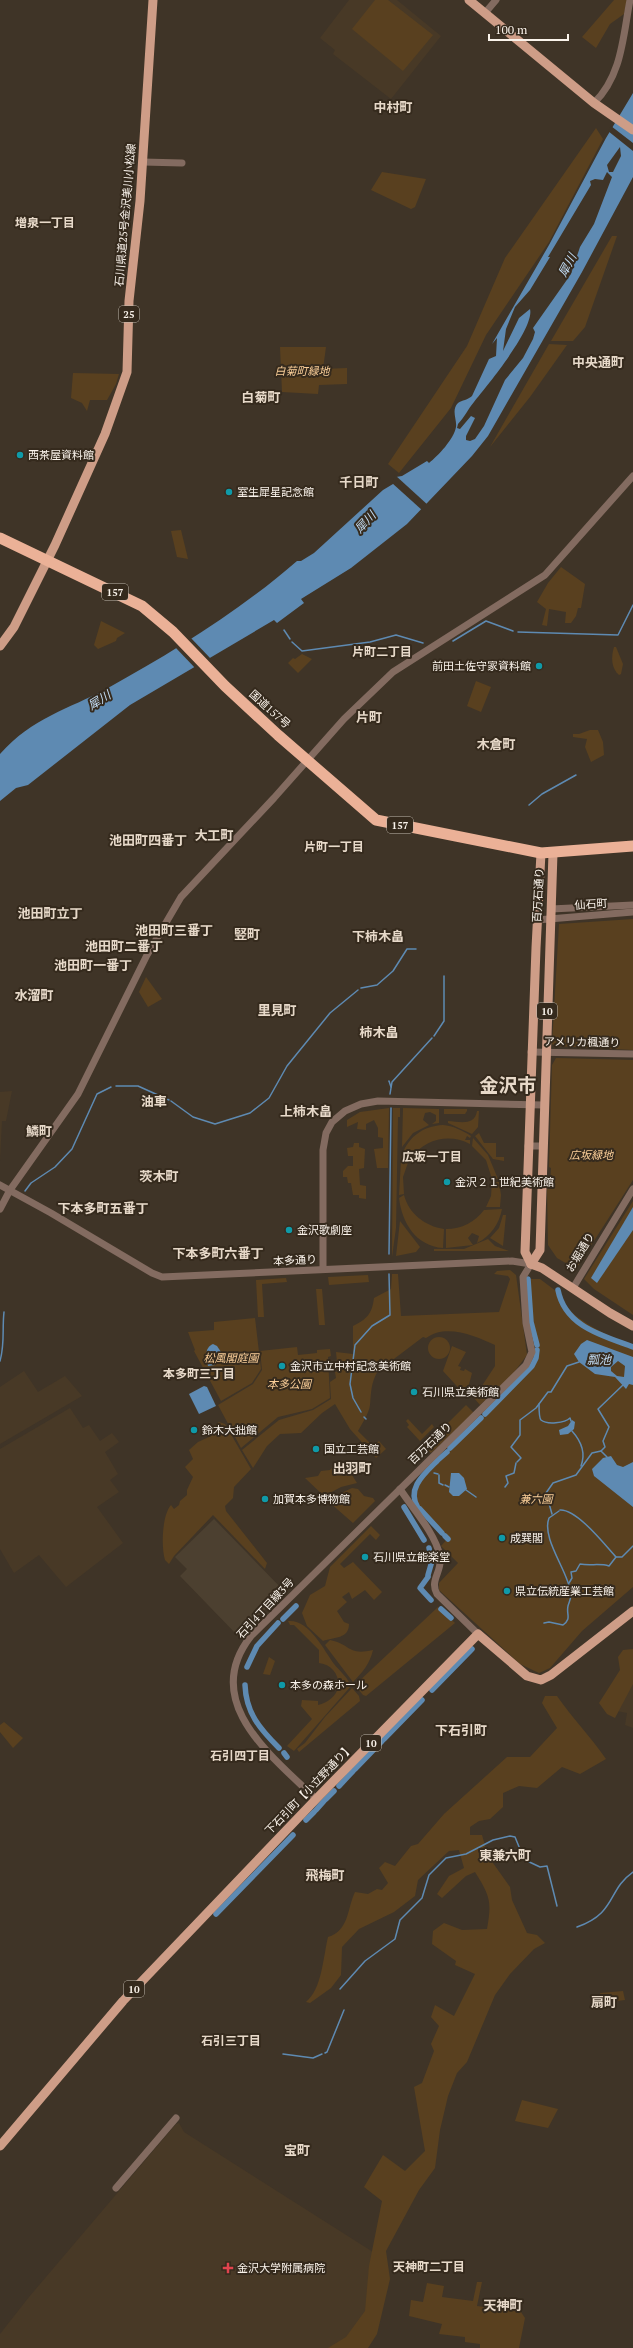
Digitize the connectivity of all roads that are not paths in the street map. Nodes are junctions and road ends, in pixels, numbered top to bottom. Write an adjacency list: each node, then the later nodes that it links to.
1 (153, 0): 8 (main road, 石川県道25号金沢美川小松線 / 25)
2 (469, 0): 5 (main road)
3 (496, 0): 5 (street)
4 (630, 0): 6 (street)
5 (485, 13): 6 (main road)
6 (597, 105): 7 (main road)
7 (633, 130)
8 (143, 162): 9 (street); 12 (main road, 石川県道25号金沢美川小松線 / 25)
9 (182, 163)
10 (633, 476): 14 (street)
11 (0, 538): 12 (highway, 国道157号 / 157)
12 (48, 561): 13 (main road, 石川県道25号金沢美川小松線); 14 (highway, 国道157号 / 157)
13 (0, 646)
14 (308, 760): 16 (highway, 国道157号 / 157); 33 (street)
15 (633, 846): 17 (highway, 157)
16 (541, 853): 17 (highway, 百万石通り / 157); 18 (main road, 百万石通り / 10)
17 (553, 853): 19 (main road, 百万石通り / 10)
18 (539, 887): 19 (street); 23 (main road, 百万石通り / 10)
19 (552, 888): 22 (main road, 百万石通り / 10)
20 (633, 905): 22 (street, 仙石町)
21 (633, 912): 22 (street, 仙石町)
22 (550, 913): 23 (street); 25 (main road, 百万石通り / 10)
23 (537, 920): 24 (main road, 百万石通り / 10)
24 (532, 1052): 25 (street, アメリカ楓通り); 27 (main road, 百万石通り / 10)
25 (546, 1052): 26 (street, アメリカ楓通り); 28 (main road, 百万石通り / 10)
26 (633, 1054)
27 (529, 1104): 28 (street); 29 (main road, 百万石通り / 10); 36 (street)
28 (544, 1105): 30 (main road, 百万石通り / 10)
29 (528, 1146): 30 (street); 35 (main road, 百万石通り / 10)
30 (543, 1146): 35 (main road, 百万石通り / 10)
31 (0, 1185): 33 (street, 本多通り)
32 (633, 1189): 37 (street, お堀通り)
33 (10, 1190): 34 (street); 36 (street, 本多通り)
34 (0, 1209)
35 (531, 1264): 36 (street, 本多通り); 37 (main road); 39 (street, 百万石通り)
36 (324, 1269)
37 (573, 1288): 38 (main road, お堀通り)
38 (633, 1326)
39 (400, 1489): 41 (street); 42 (street, 石引4丁目線3号)
40 (633, 1611): 41 (main road)
41 (478, 1634): 42 (main road, 下石引町【小立野通り】 / 10)
42 (316, 1799): 44 (main road, 下石引町【小立野通り】 / 10)
43 (176, 2118): 45 (street)
44 (0, 2146)
45 (116, 2188)

